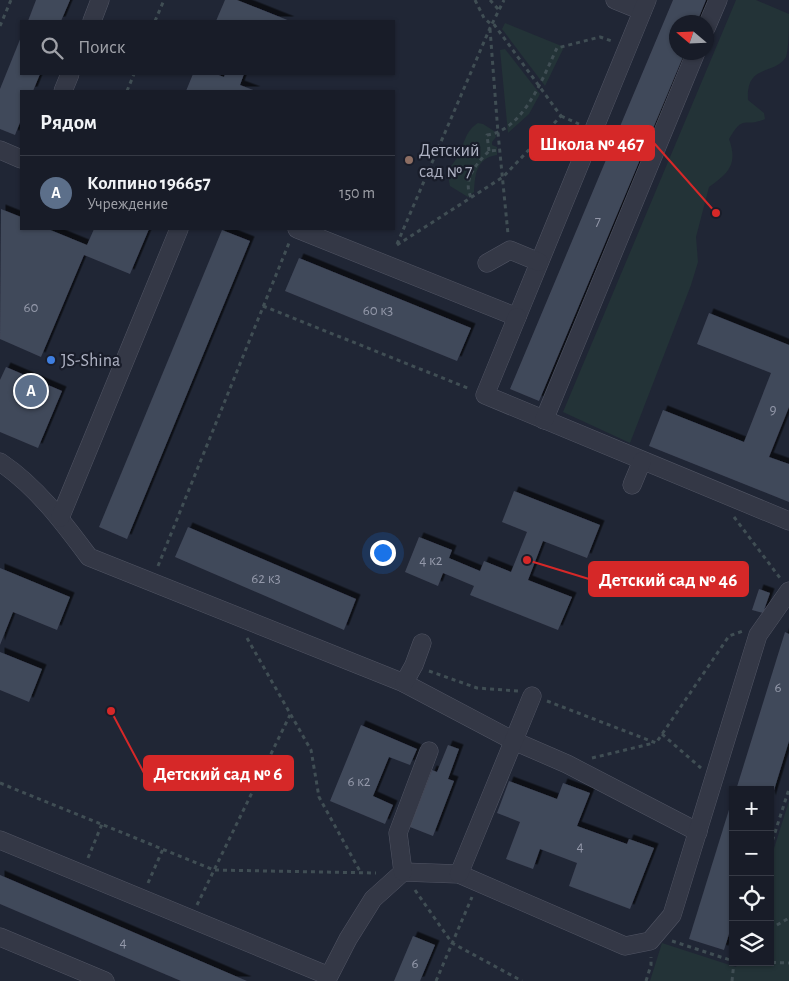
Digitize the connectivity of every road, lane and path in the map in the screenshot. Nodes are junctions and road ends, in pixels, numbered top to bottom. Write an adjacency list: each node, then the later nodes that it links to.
1 (11, 0): 14 (path)
2 (100, 0): 12 (street)
3 (164, 0): 13 (path)
4 (475, 0): 15 (path)
5 (490, 0): 10 (path)
6 (504, 0): 10 (path)
7 (615, 0): 9 (street)
8 (718, 0): 11 (street)
9 (644, 6): 16 (street)
10 (499, 10): 15 (path)
11 (712, 15)
12 (92, 20)
13 (155, 20)
14 (0, 26)
15 (492, 26): 20 (path); 23 (path); 32 (path)
16 (627, 48): 20 (path); 34 (street)
17 (693, 60): 40 (street)
18 (70, 75): 21 (street)
19 (134, 75): 22 (path)
20 (539, 87): 23 (path); 28 (path)
21 (63, 90)
22 (127, 90)
23 (498, 133): 25 (path); 26 (path)
24 (0, 150): 27 (street)
25 (500, 150): 26 (path); 28 (path)
26 (489, 151): 29 (path)
27 (20, 159)
28 (502, 177): 29 (path); 33 (path)
29 (471, 197): 32 (path)
30 (179, 230): 45 (street)
31 (294, 233): 36 (street); 37 (path)
32 (397, 245): 36 (path)
33 (510, 250): 34 (street); 35 (street)
34 (539, 262): 38 (street)
35 (487, 263)
36 (388, 266): 38 (street)
37 (264, 306): 39 (path); 47 (path)
38 (517, 317): 39 (street)
39 (485, 395): 40 (street)
40 (544, 420): 41 (street)
41 (642, 461): 43 (street); 46 (street)
42 (0, 462): 45 (street)
43 (632, 485)
44 (734, 517): 48 (path)
45 (60, 518): 47 (street)
46 (789, 521)
47 (152, 583): 49 (street)
48 (786, 587): 50 (street)
49 (234, 616): 53 (street); 55 (path)
50 (769, 620): 56 (path); 61 (street)
51 (422, 642): 52 (street)
52 (414, 664): 53 (street); 54 (path)
53 (404, 683): 57 (street)
54 (532, 696): 57 (street); 58 (path)
55 (290, 715): 69 (path); 72 (path)
56 (662, 734): 58 (path); 61 (path)
57 (514, 741): 60 (street); 73 (street)
58 (656, 743): 60 (path)
59 (430, 751): 70 (street)
60 (567, 764): 65 (street)
61 (714, 779): 65 (street)
62 (0, 782): 64 (path)
63 (789, 789): 66 (path)
64 (102, 824): 68 (path); 71 (path)
65 (698, 832): 80 (street)
66 (774, 836)
67 (0, 840): 71 (street)
68 (163, 849): 69 (path); 75 (path)
69 (214, 870): 72 (path); 76 (path)
70 (403, 872): 72 (path); 73 (street); 76 (street); 81 (path)
71 (82, 874): 75 (street)
72 (362, 874)
73 (459, 874): 74 (street)
74 (478, 882): 80 (street); 81 (path)
75 (141, 898): 76 (street)
76 (190, 918)
77 (789, 918): 78 (path)
78 (774, 927)
79 (0, 937): 86 (street)
80 (653, 938): 82 (path); 89 (path)
81 (452, 943): 87 (path); 88 (path)
82 (729, 961)
83 (774, 963): 84 (path)
84 (789, 963)
85 (733, 966): 90 (path)
86 (105, 981)
87 (436, 981)
88 (522, 981)
89 (646, 981)
90 (732, 981)

